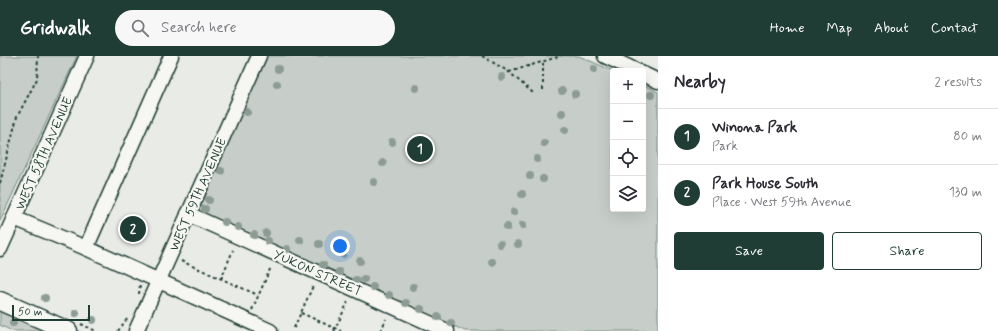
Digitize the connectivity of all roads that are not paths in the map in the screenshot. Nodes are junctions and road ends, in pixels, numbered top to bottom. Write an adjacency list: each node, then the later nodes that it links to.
1 (86, 56): 9 (street, WEST 58TH AVENUE)
2 (171, 56): 10 (street)
3 (259, 56): 8 (street, WEST 59TH AVENUE)
4 (605, 56): 5 (street)
5 (631, 68)
6 (646, 75): 7 (street)
7 (658, 81)
8 (188, 214): 12 (street, WEST 59TH AVENUE); 17 (street, YUKON STREET)
9 (14, 218): 10 (street); 11 (street, WEST 58TH AVENUE)
10 (86, 248): 12 (street)
11 (0, 249)
12 (158, 281): 15 (street, WEST 59TH AVENUE); 16 (street)
13 (0, 301): 14 (main road)
14 (68, 331)
15 (136, 331)
16 (270, 331)
17 (447, 331)

